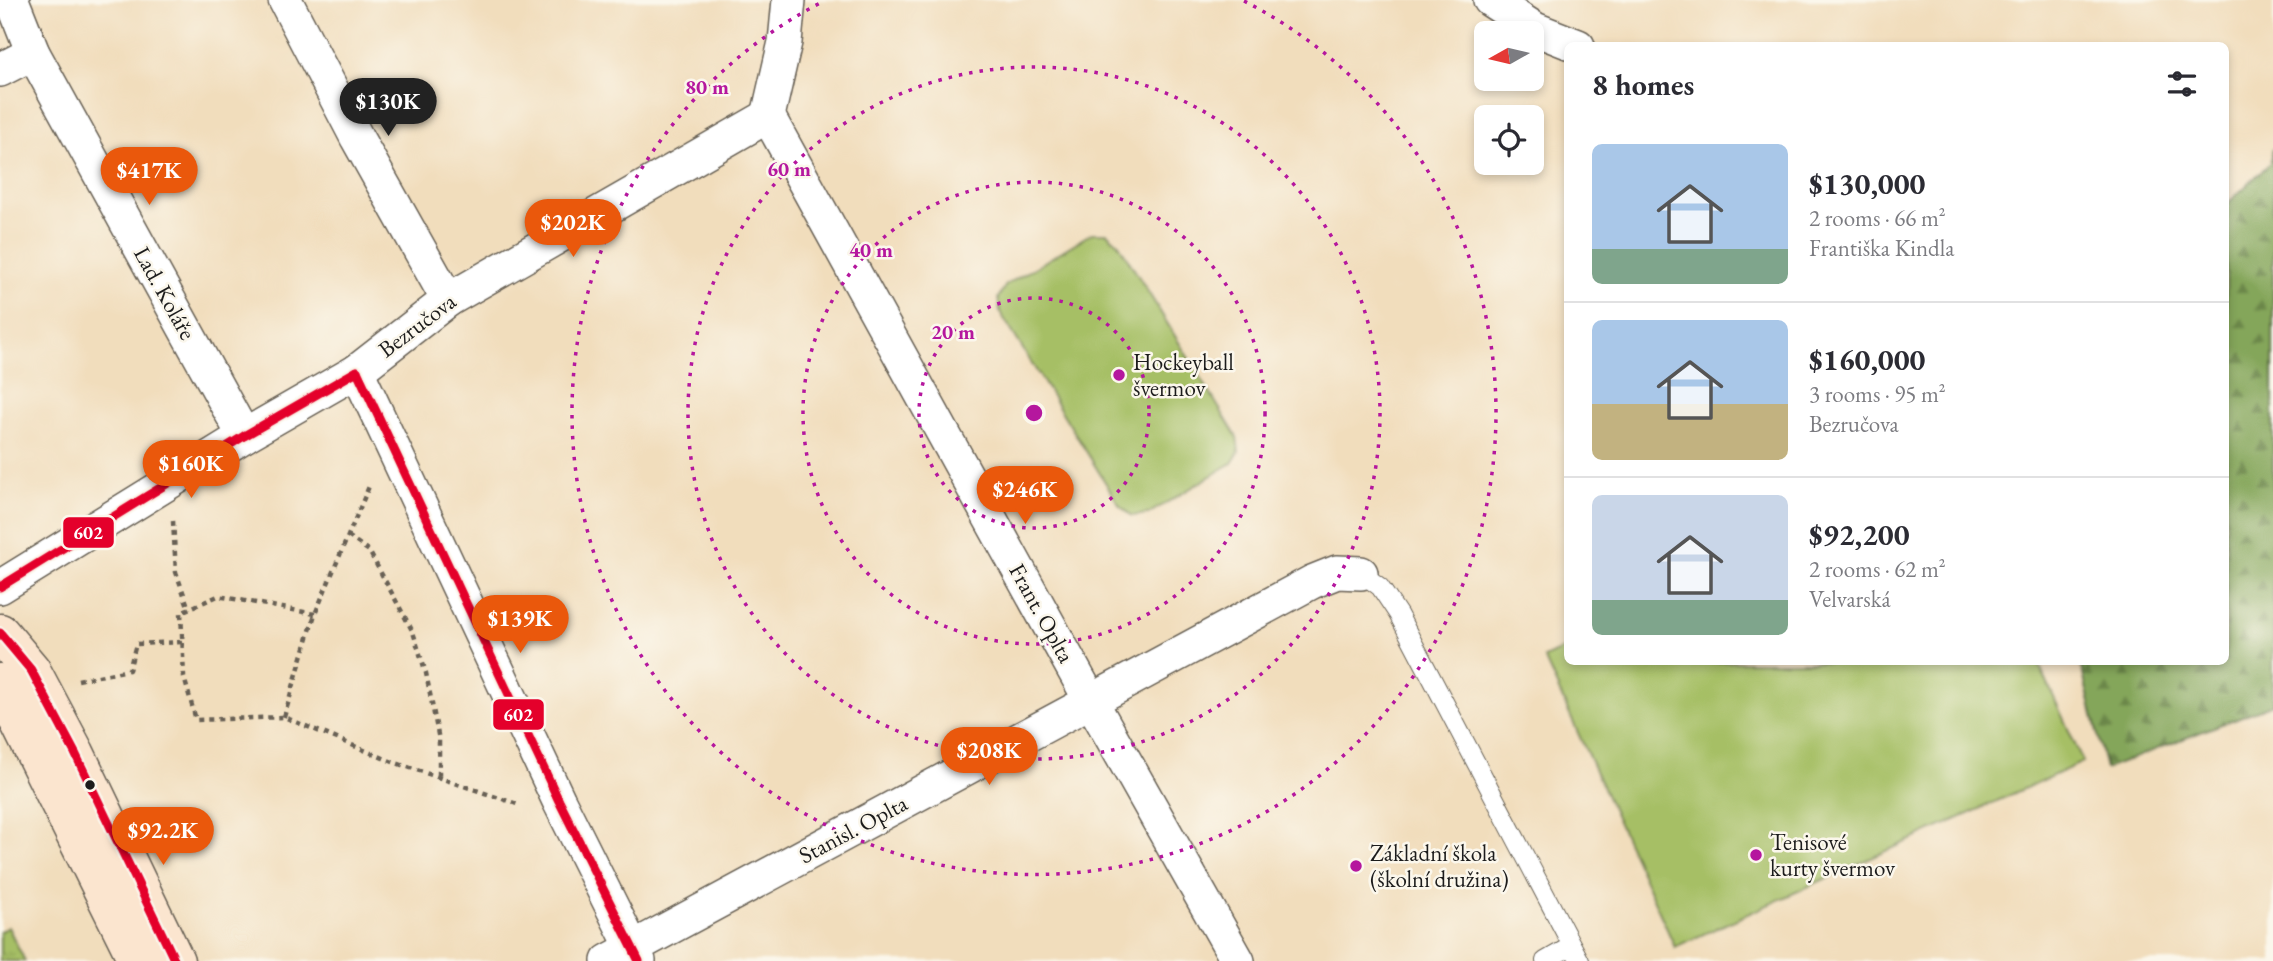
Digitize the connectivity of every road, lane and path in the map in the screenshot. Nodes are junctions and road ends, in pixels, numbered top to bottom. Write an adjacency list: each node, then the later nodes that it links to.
1 (12, 0): 6 (street, Lad. Koláře)
2 (285, 0): 9 (street)
3 (789, 0): 8 (street)
4 (1490, 0): 5 (street)
5 (1568, 42)
6 (33, 53): 7 (street); 11 (street, Lad. Koláře)
7 (0, 70)
8 (768, 116): 9 (street, Bezručova); 23 (street, Frant. Oplta)
9 (448, 300): 10 (street, Bezručova)
10 (358, 370): 11 (street, Bezručova); 12 (street)
11 (244, 436): 13 (street, Bezručova)
12 (389, 442): 14 (path); 26 (street)
13 (177, 477): 16 (street, Bezručova); 17 (path)
14 (348, 536): 18 (path); 25 (path)
15 (1361, 573): 23 (street, Stanisl. Oplta); 27 (lane)
16 (0, 587)
17 (189, 609): 18 (path); 20 (path)
18 (314, 614): 24 (path)
19 (0, 632): 30 (street)
20 (182, 642): 21 (path); 24 (path)
21 (76, 681)
22 (0, 683): 29 (street)
23 (1091, 701): 28 (street, Stanisl. Oplta); 31 (street, Frant. Oplta)
24 (284, 717): 25 (path)
25 (439, 777): 26 (path)
26 (559, 801): 28 (street)
27 (1576, 953): 32 (lane)
28 (626, 957)
29 (138, 961)
30 (175, 961)
31 (1238, 961)
32 (1545, 961)

